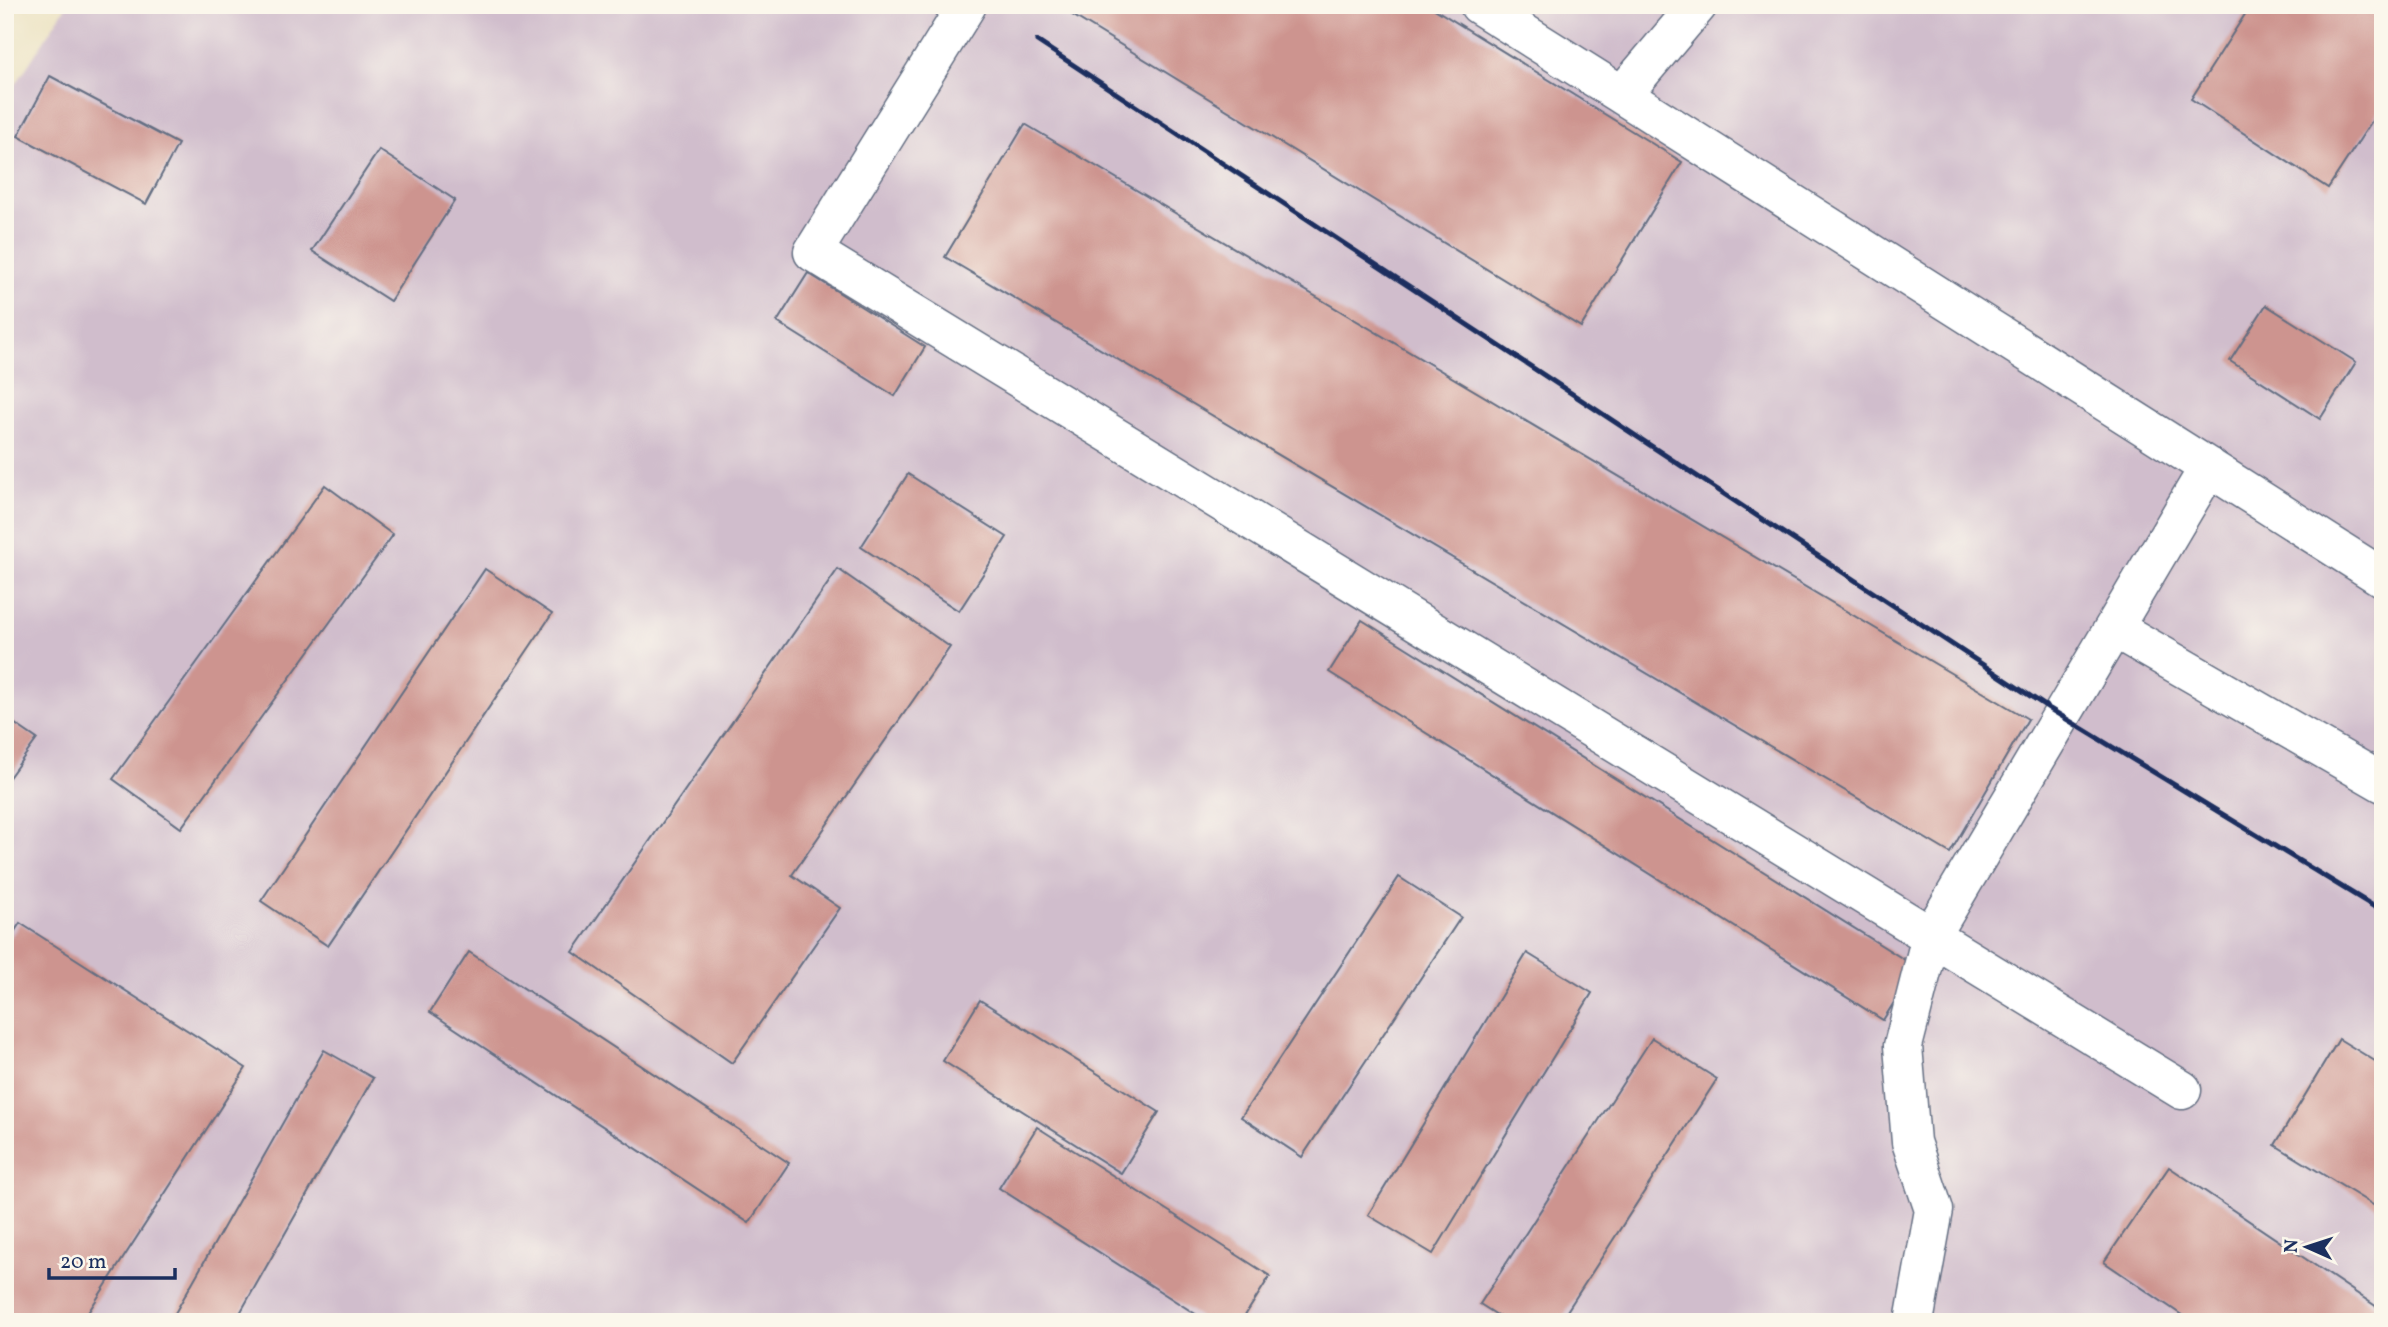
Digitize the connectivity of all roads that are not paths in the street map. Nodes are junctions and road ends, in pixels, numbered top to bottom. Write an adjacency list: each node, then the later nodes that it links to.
1 (967, 5): 9 (lane)
2 (1479, 5): 4 (lane)
3 (1698, 5): 4 (lane)
4 (1622, 94): 5 (lane)
5 (2209, 467): 6 (lane); 7 (lane)
6 (2383, 578)
7 (2114, 628): 8 (lane); 9 (lane)
8 (2383, 783)
9 (1931, 936): 10 (lane); 11 (lane)
10 (2182, 1090)
11 (1914, 1322)

